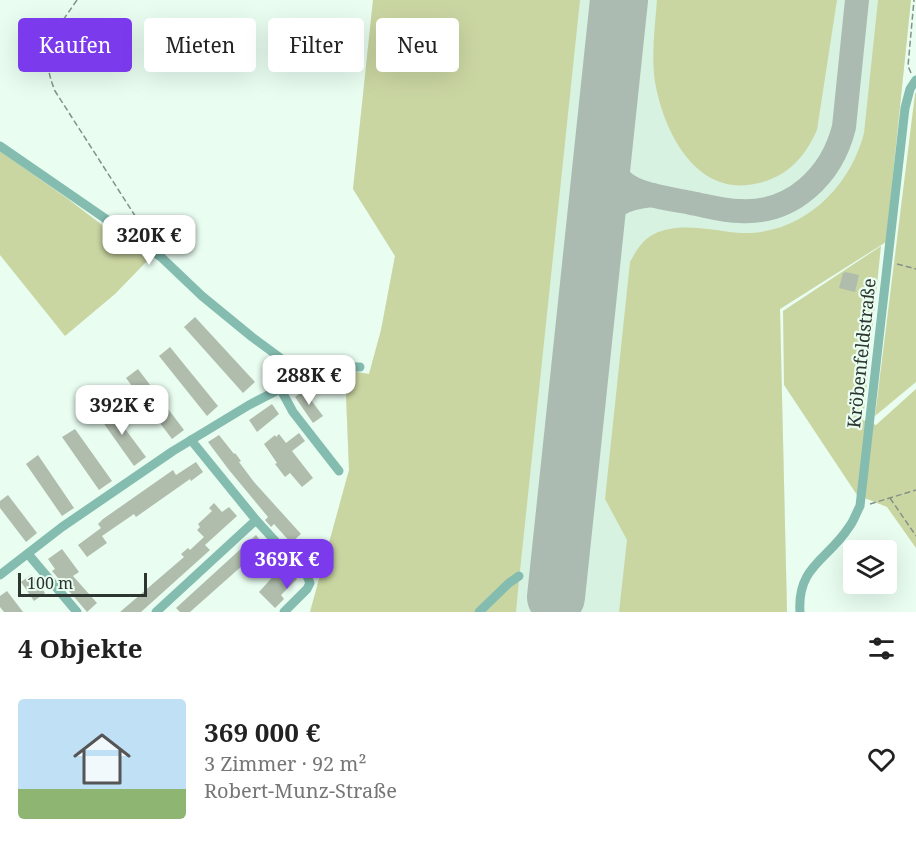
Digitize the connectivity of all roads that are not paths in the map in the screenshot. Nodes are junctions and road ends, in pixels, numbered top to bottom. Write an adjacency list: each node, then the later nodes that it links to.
1 (915, 81): 16 (street, Kröbenfeldstraße)
2 (0, 146): 4 (street)
3 (360, 367): 4 (street)
4 (305, 376): 5 (street)
5 (281, 390): 6 (street); 7 (street)
6 (191, 440): 8 (street); 9 (street)
7 (339, 471)
8 (256, 520): 13 (street); 14 (street)
9 (28, 554): 10 (street); 12 (street)
10 (0, 575)
11 (519, 576): 15 (street)
12 (77, 612)
13 (156, 612)
14 (284, 612)
15 (479, 612)
16 (800, 612)

